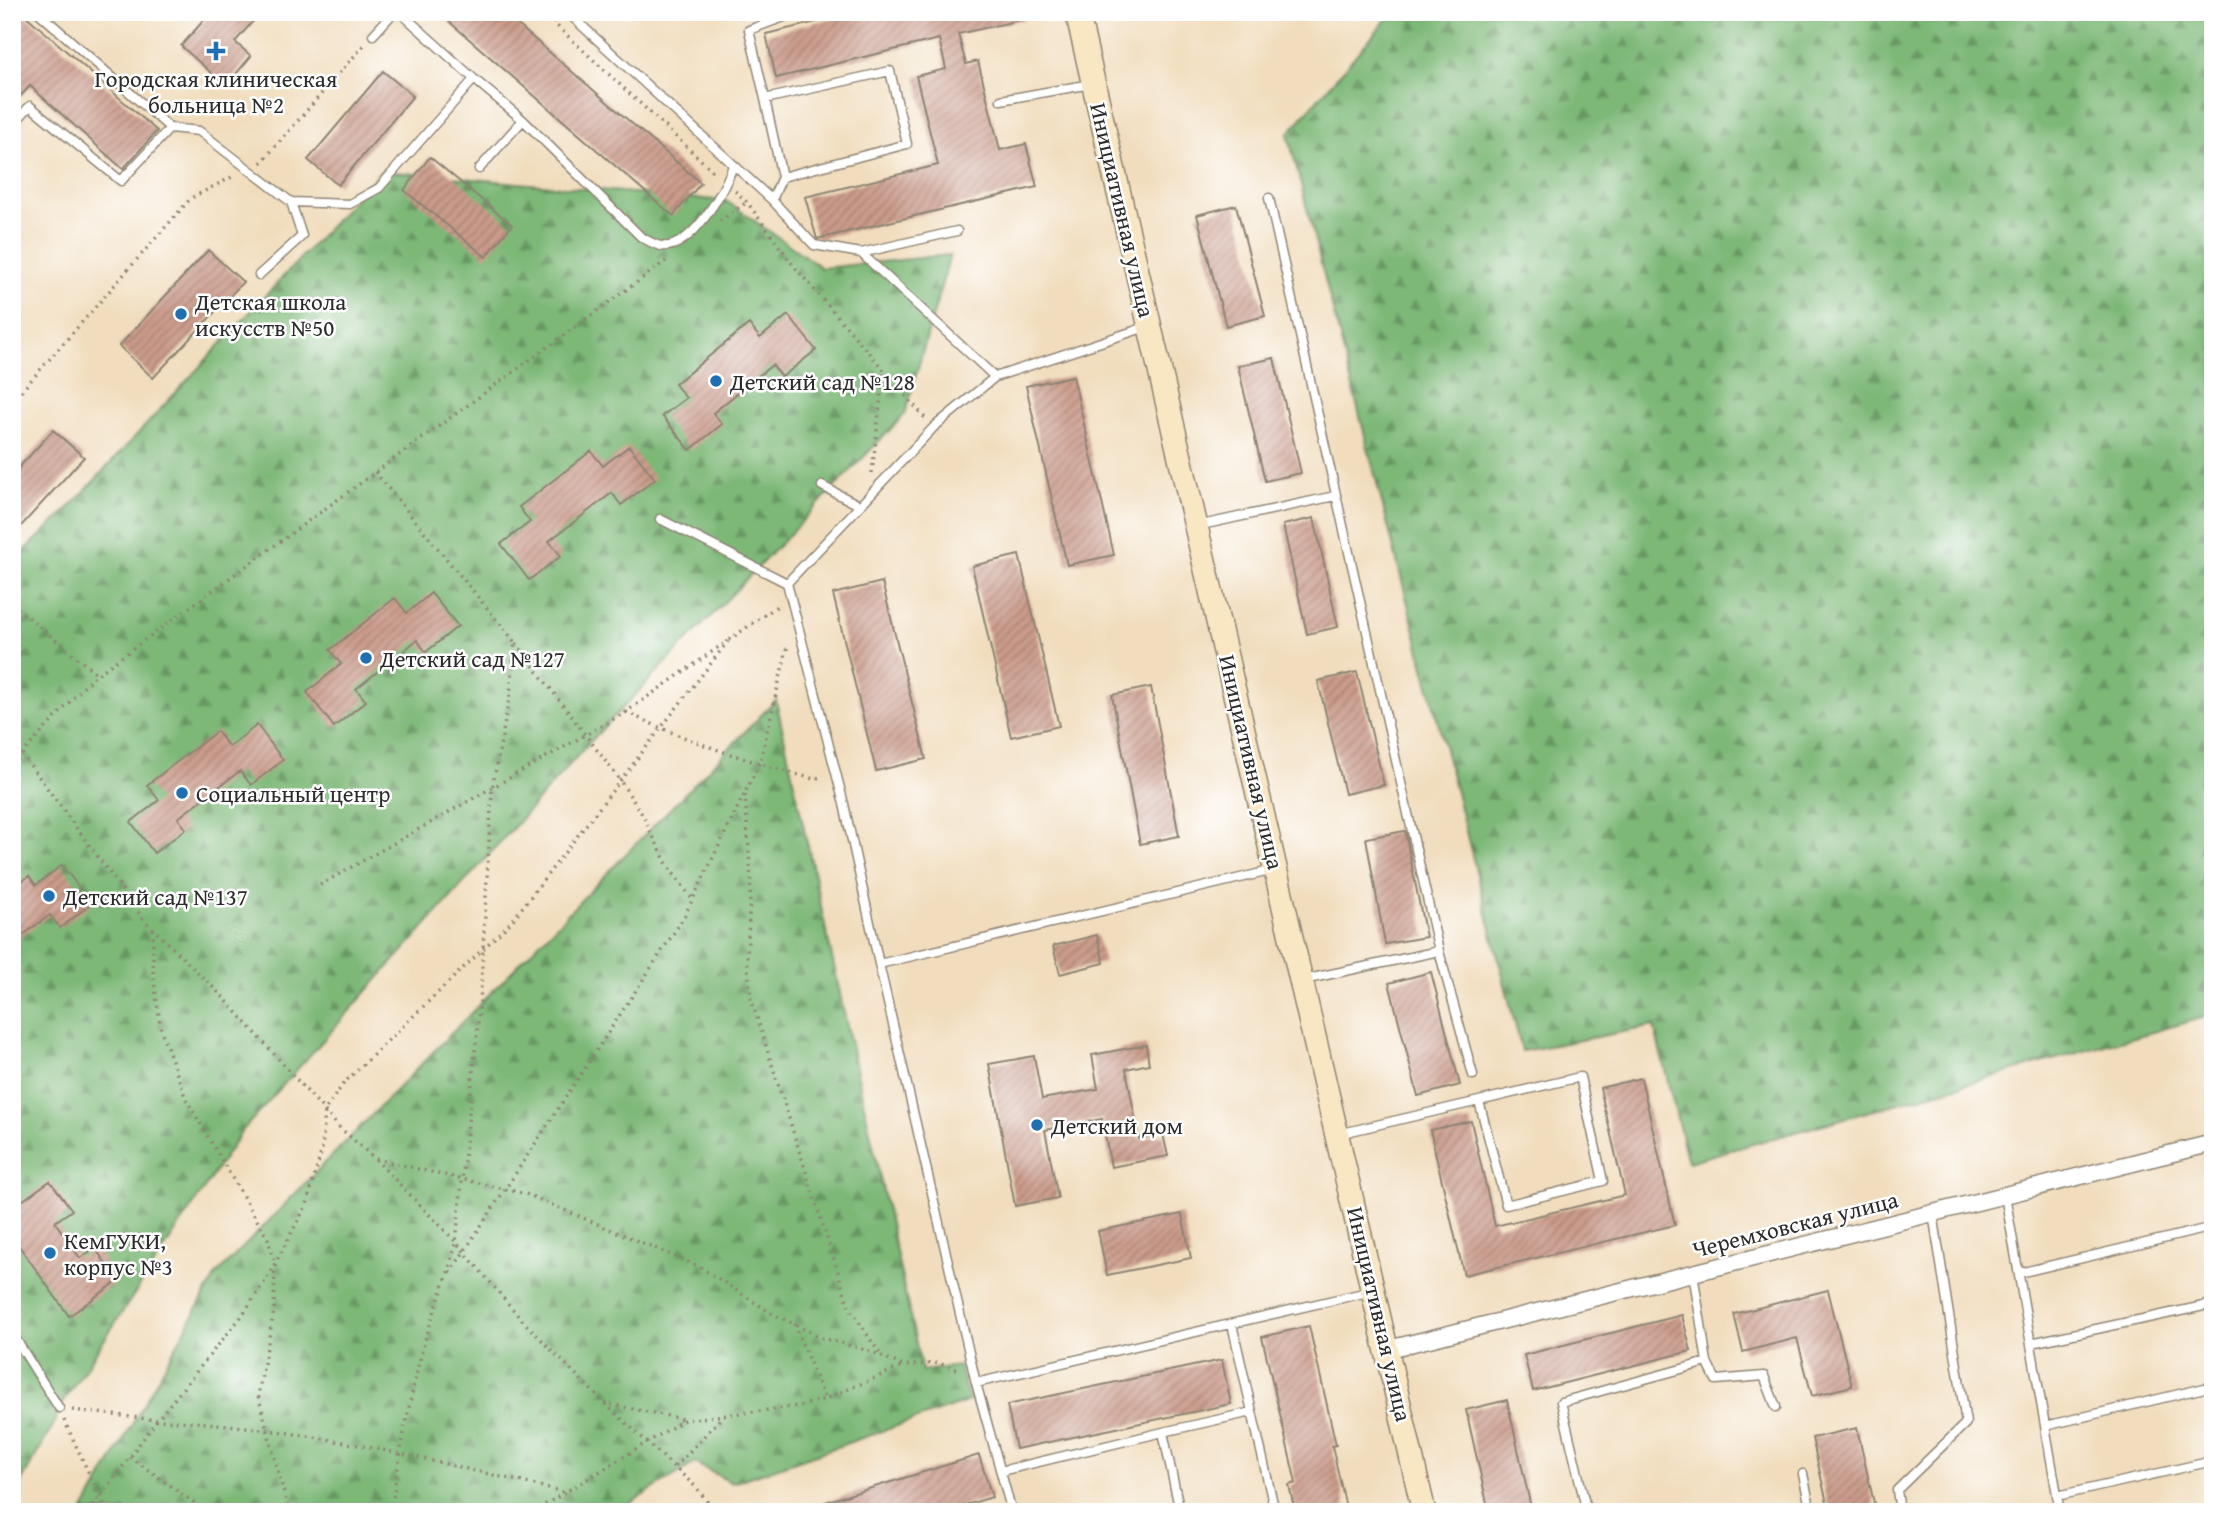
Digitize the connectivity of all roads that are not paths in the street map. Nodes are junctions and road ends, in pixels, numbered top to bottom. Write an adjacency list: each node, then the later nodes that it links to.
1 (38, 12): 14 (lane)
2 (394, 12): 7 (lane)
3 (400, 12): 8 (lane)
4 (567, 12): 15 (lane)
5 (797, 12): 10 (lane)
6 (1077, 12): 9 (main road, Инициативная улица)
7 (373, 35)
8 (474, 79): 12 (lane); 20 (lane)
9 (1094, 84): 11 (lane); 24 (main road, Инициативная улица)
10 (765, 99): 17 (lane); 17 (lane)
11 (1001, 100)
12 (523, 120): 15 (lane); 16 (lane)
13 (12, 125): 14 (lane)
14 (170, 128): 20 (lane)
15 (733, 165): 19 (lane)
16 (479, 170)
17 (782, 177): 19 (lane)
18 (1269, 198): 27 (lane)
19 (772, 200): 22 (lane)
20 (291, 202): 23 (lane)
21 (957, 232): 22 (lane)
22 (861, 253): 25 (lane)
23 (258, 275)
24 (1150, 325): 25 (lane); 30 (main road, Инициативная улица)
25 (995, 377): 28 (lane)
26 (822, 486): 28 (lane)
27 (1335, 496): 30 (lane); 33 (lane)
28 (859, 505): 31 (lane)
29 (660, 519): 31 (lane)
30 (1197, 526): 32 (main road, Инициативная улица)
31 (787, 583): 34 (lane)
32 (1277, 869): 34 (lane); 35 (main road, Инициативная улица)
33 (1439, 951): 35 (lane); 36 (lane)
34 (879, 964): 52 (lane)
35 (1303, 981): 38 (main road, Инициативная улица)
36 (1474, 1075)
37 (1479, 1101): 37 (lane); 38 (lane)
38 (1338, 1134): 45 (main road, Инициативная улица)
39 (2213, 1143): 40 (street, Черемховская улица)
40 (2006, 1195): 41 (street, Черемховская улица); 44 (lane)
41 (1933, 1213): 43 (street, Черемховская улица); 69 (lane)
42 (2213, 1227): 44 (lane)
43 (1693, 1273): 50 (street, Черемховская улица); 51 (lane)
44 (2019, 1273): 49 (lane)
45 (1375, 1290): 47 (lane); 50 (main road, Инициативная улица)
46 (2213, 1304): 49 (lane)
47 (1232, 1324): 52 (lane); 56 (lane)
48 (12, 1333): 55 (lane)
49 (2031, 1343): 57 (lane)
50 (1388, 1349): 66 (main road, Инициативная улица)
51 (1707, 1362): 54 (lane); 67 (lane)
52 (976, 1383): 60 (lane)
53 (2213, 1386): 57 (lane)
54 (1776, 1407)
55 (59, 1408)
56 (1252, 1412): 58 (lane); 65 (lane)
57 (2045, 1426): 62 (lane)
58 (1163, 1432): 60 (lane); 64 (lane)
59 (2213, 1461): 62 (lane)
60 (1001, 1471): 63 (lane)
61 (1803, 1474): 68 (lane)
62 (2057, 1496): 70 (lane)
63 (1012, 1512)
64 (1180, 1512)
65 (1275, 1512)
66 (1424, 1512)
67 (1587, 1512)
68 (1811, 1512)
69 (1900, 1512)
70 (2060, 1512)

